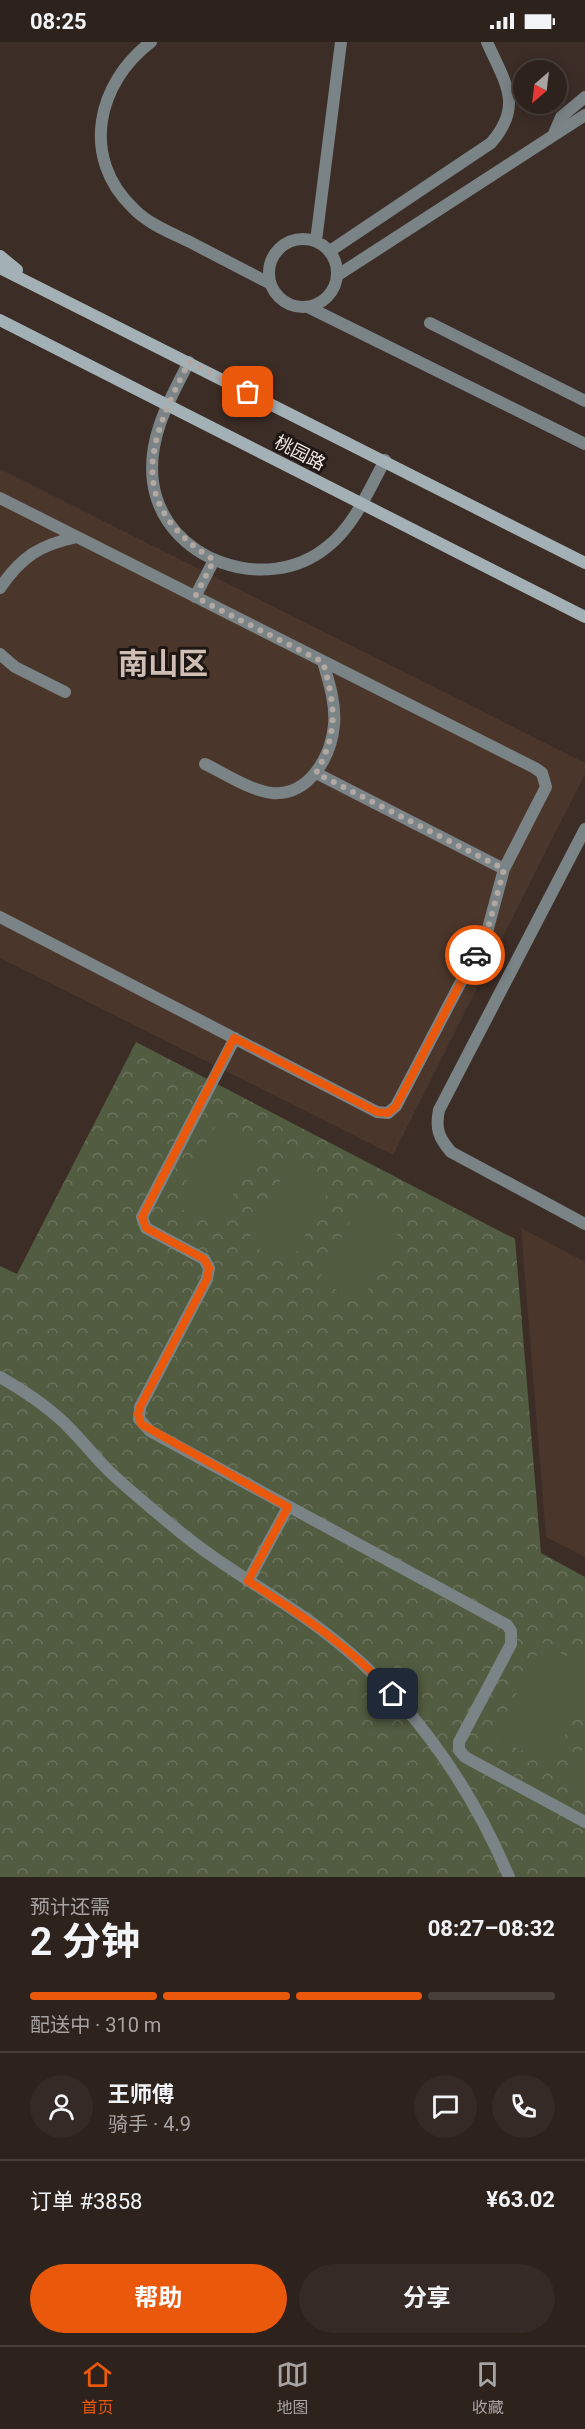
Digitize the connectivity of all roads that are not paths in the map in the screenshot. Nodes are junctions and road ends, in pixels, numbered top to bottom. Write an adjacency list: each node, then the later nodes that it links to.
1 (151, 42): 12 (street)
2 (341, 42): 7 (street)
3 (487, 42): 8 (street)
4 (585, 97): 6 (street)
5 (585, 115): 6 (street)
6 (553, 136): 11 (street)
7 (316, 241): 8 (street); 12 (street)
8 (330, 251): 11 (street)
9 (0, 256): 13 (main road)
10 (0, 268): 13 (main road, 桃园路)
11 (338, 275): 14 (street)
12 (269, 283): 14 (street)
13 (37, 286): 17 (main road, 桃园路)
14 (308, 307): 20 (street)
15 (0, 320): 19 (main road, 桃园路)
16 (430, 323): 18 (street)
17 (189, 362): 19 (street); 21 (main road, 桃园路)
18 (585, 401)
19 (166, 406): 23 (main road, 桃园路); 25 (street)
20 (585, 444)
21 (385, 460): 23 (street); 26 (main road, 桃园路)
22 (0, 498): 24 (street)
23 (361, 504): 25 (street); 29 (main road, 桃园路)
24 (77, 537): 27 (street); 28 (street)
25 (214, 560): 28 (street)
26 (585, 563)
27 (0, 588)
28 (195, 597): 31 (street)
29 (585, 617)
30 (0, 654): 32 (street)
31 (323, 662): 34 (street); 36 (street)
32 (65, 692)
33 (205, 764): 34 (street)
34 (316, 773): 36 (street)
35 (585, 829): 39 (street)
36 (504, 869): 38 (street)
37 (0, 917): 38 (street)
38 (234, 1038): 41 (street)
39 (585, 1224)
40 (0, 1377): 42 (street)
41 (288, 1507): 42 (street); 43 (street)
42 (248, 1581): 44 (street)
43 (585, 1822)
44 (509, 1877)

